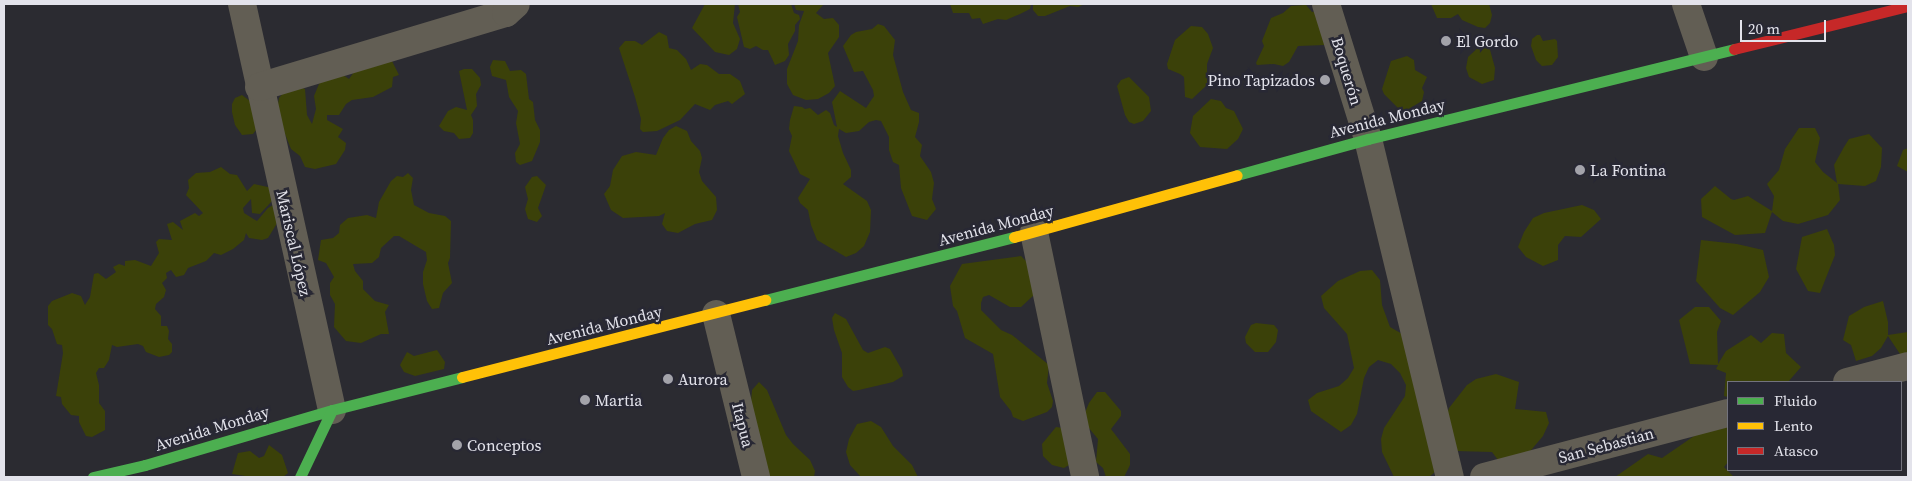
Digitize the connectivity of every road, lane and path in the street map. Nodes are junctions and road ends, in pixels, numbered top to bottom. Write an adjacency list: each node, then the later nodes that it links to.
1 (242, 4): 7 (street, Mariscal López)
2 (516, 4): 7 (street)
3 (1326, 4): 8 (street, Boquerón)
4 (1686, 4): 6 (street)
5 (1908, 6): 6 (main road, Avenida Monday)
6 (1704, 57): 8 (main road, Avenida Monday)
7 (259, 87): 13 (street, Mariscal López)
8 (1368, 139): 9 (main road, Avenida Monday); 19 (street, Boquerón)
9 (1034, 232): 10 (main road, Avenida Monday); 18 (street)
10 (716, 314): 13 (main road, Avenida Monday); 17 (street, Itapua)
11 (1908, 366): 12 (street)
12 (1852, 381)
13 (332, 410): 15 (main road, Avenida Monday); 16 (main road)
14 (1727, 413): 20 (street, San Sebastian)
15 (93, 477)
16 (300, 477)
17 (756, 477)
18 (1086, 477)
19 (1450, 477)
20 (1484, 477)

